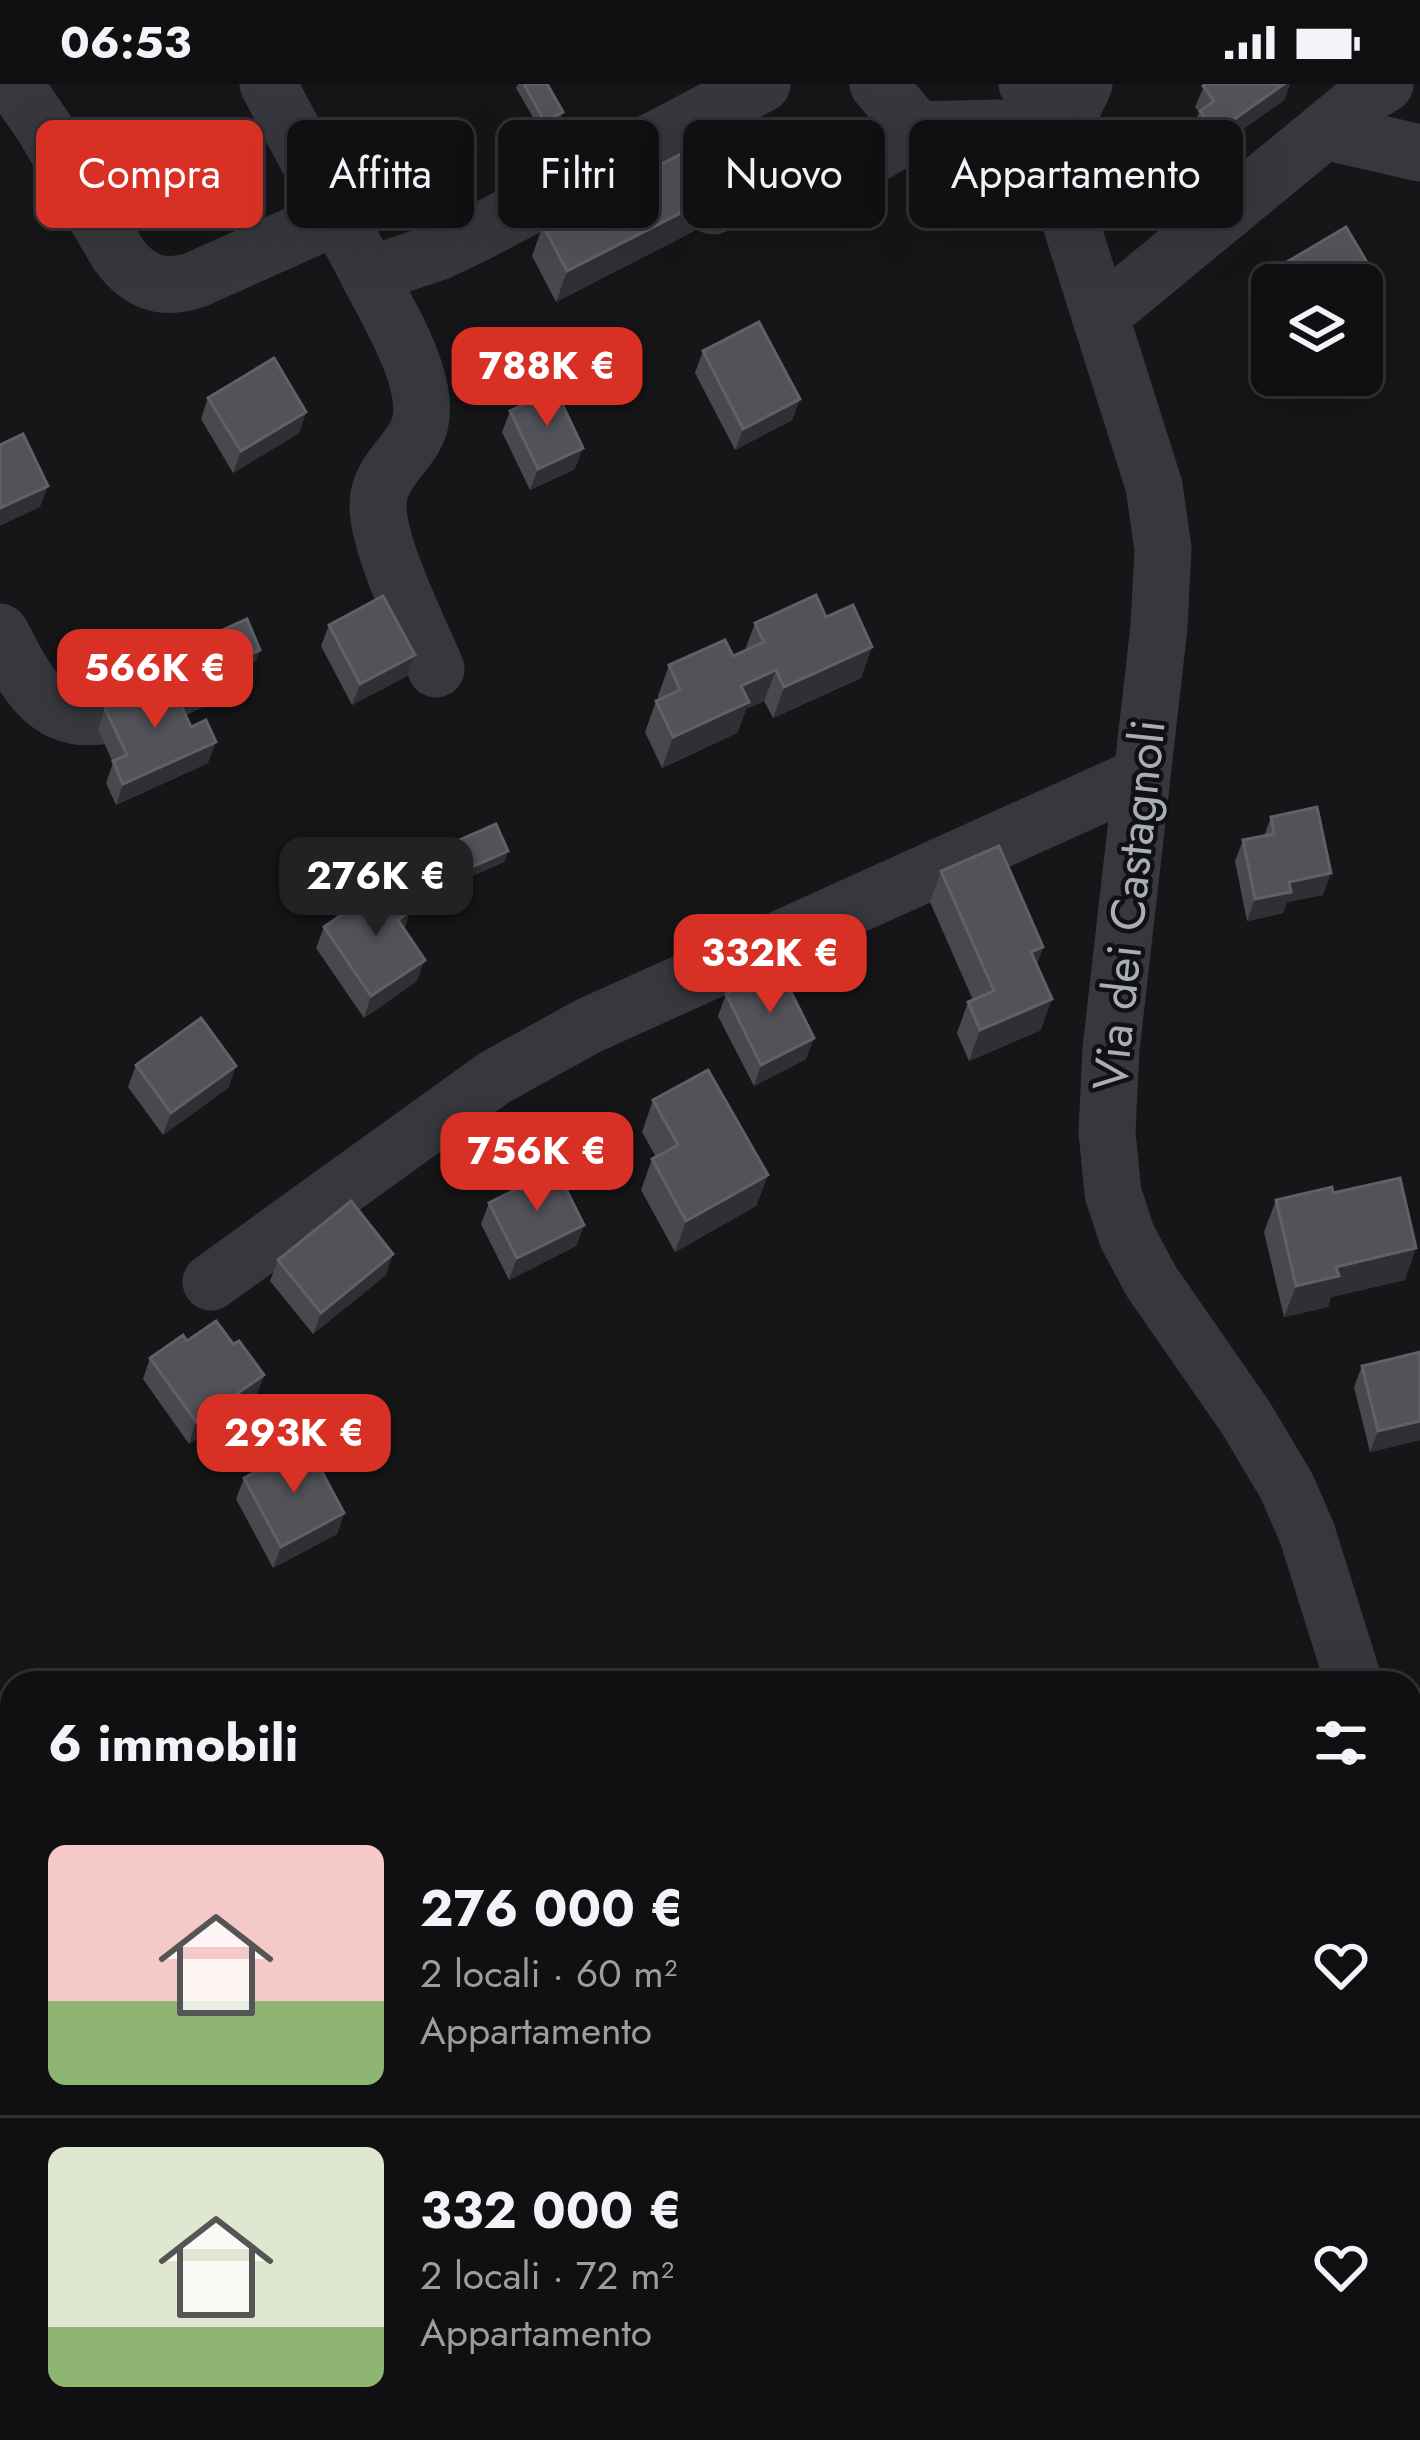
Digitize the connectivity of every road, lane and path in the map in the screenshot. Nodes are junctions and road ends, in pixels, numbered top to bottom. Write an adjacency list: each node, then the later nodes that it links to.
1 (14, 84): 14 (street)
2 (268, 84): 8 (street)
3 (762, 84): 17 (street)
4 (878, 84): 11 (street)
5 (1027, 84): 9 (street)
6 (1084, 84): 10 (street, Via dei Castagnoli)
7 (1385, 84): 12 (street)
8 (287, 120)
9 (1051, 120)
10 (1069, 120)
11 (909, 121)
12 (1324, 131): 13 (street); 18 (street)
13 (1420, 153)
14 (311, 228)
15 (344, 228): 17 (street)
16 (1072, 228): 18 (street, Via dei Castagnoli)
17 (369, 274): 20 (street)
18 (1100, 316): 22 (street, Via dei Castagnoli)
19 (0, 632): 21 (street)
20 (436, 669)
21 (202, 676)
22 (1141, 776): 23 (street); 24 (street, Via dei Castagnoli)
23 (212, 1282)
24 (1350, 1671)

